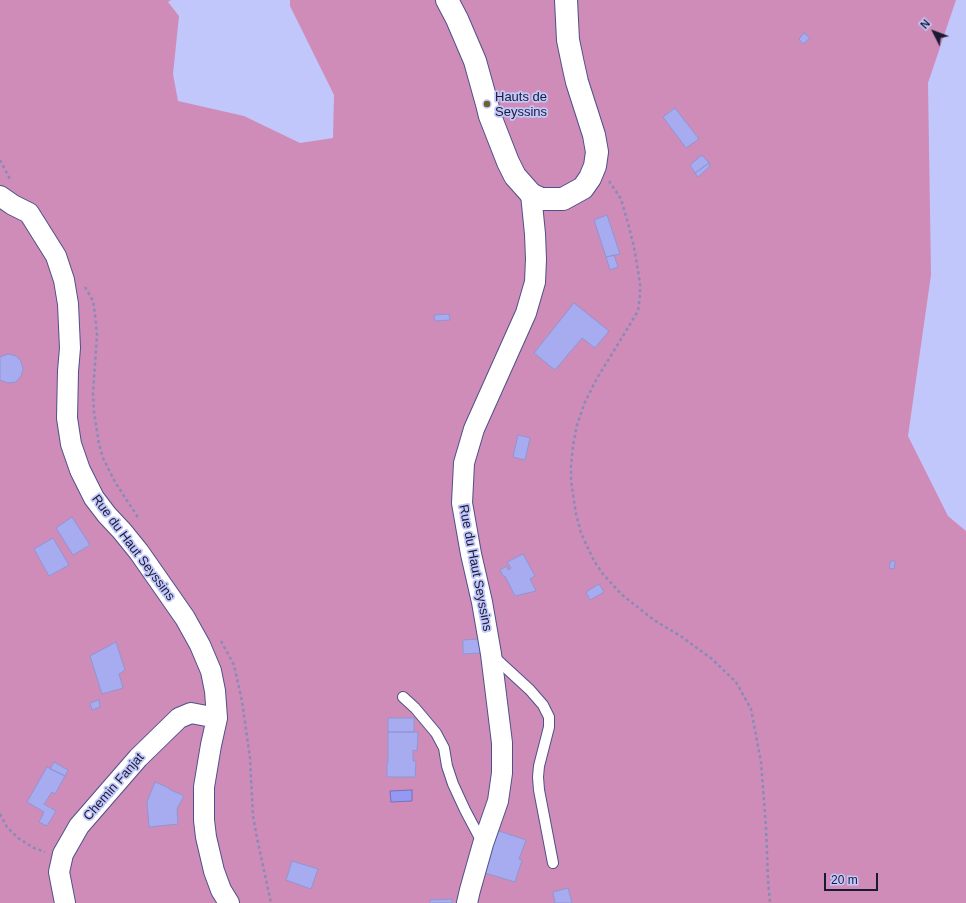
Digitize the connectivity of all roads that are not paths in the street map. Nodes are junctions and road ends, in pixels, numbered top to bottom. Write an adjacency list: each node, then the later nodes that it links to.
1 (448, 0): 3 (main road)
2 (566, 0): 3 (main road)
3 (531, 194): 5 (street, Rue du Haut Seyssins)
4 (0, 196): 7 (street, Rue du Haut Seyssins)
5 (491, 654): 8 (street, Rue du Haut Seyssins); 9 (lane)
6 (403, 697): 8 (lane)
7 (217, 718): 10 (street, Chemin Fanjat); 11 (street, Rue du Haut Seyssins)
8 (483, 844): 12 (street, Rue du Haut Seyssins)
9 (553, 863)
10 (65, 903)
11 (229, 903)
12 (467, 903)

